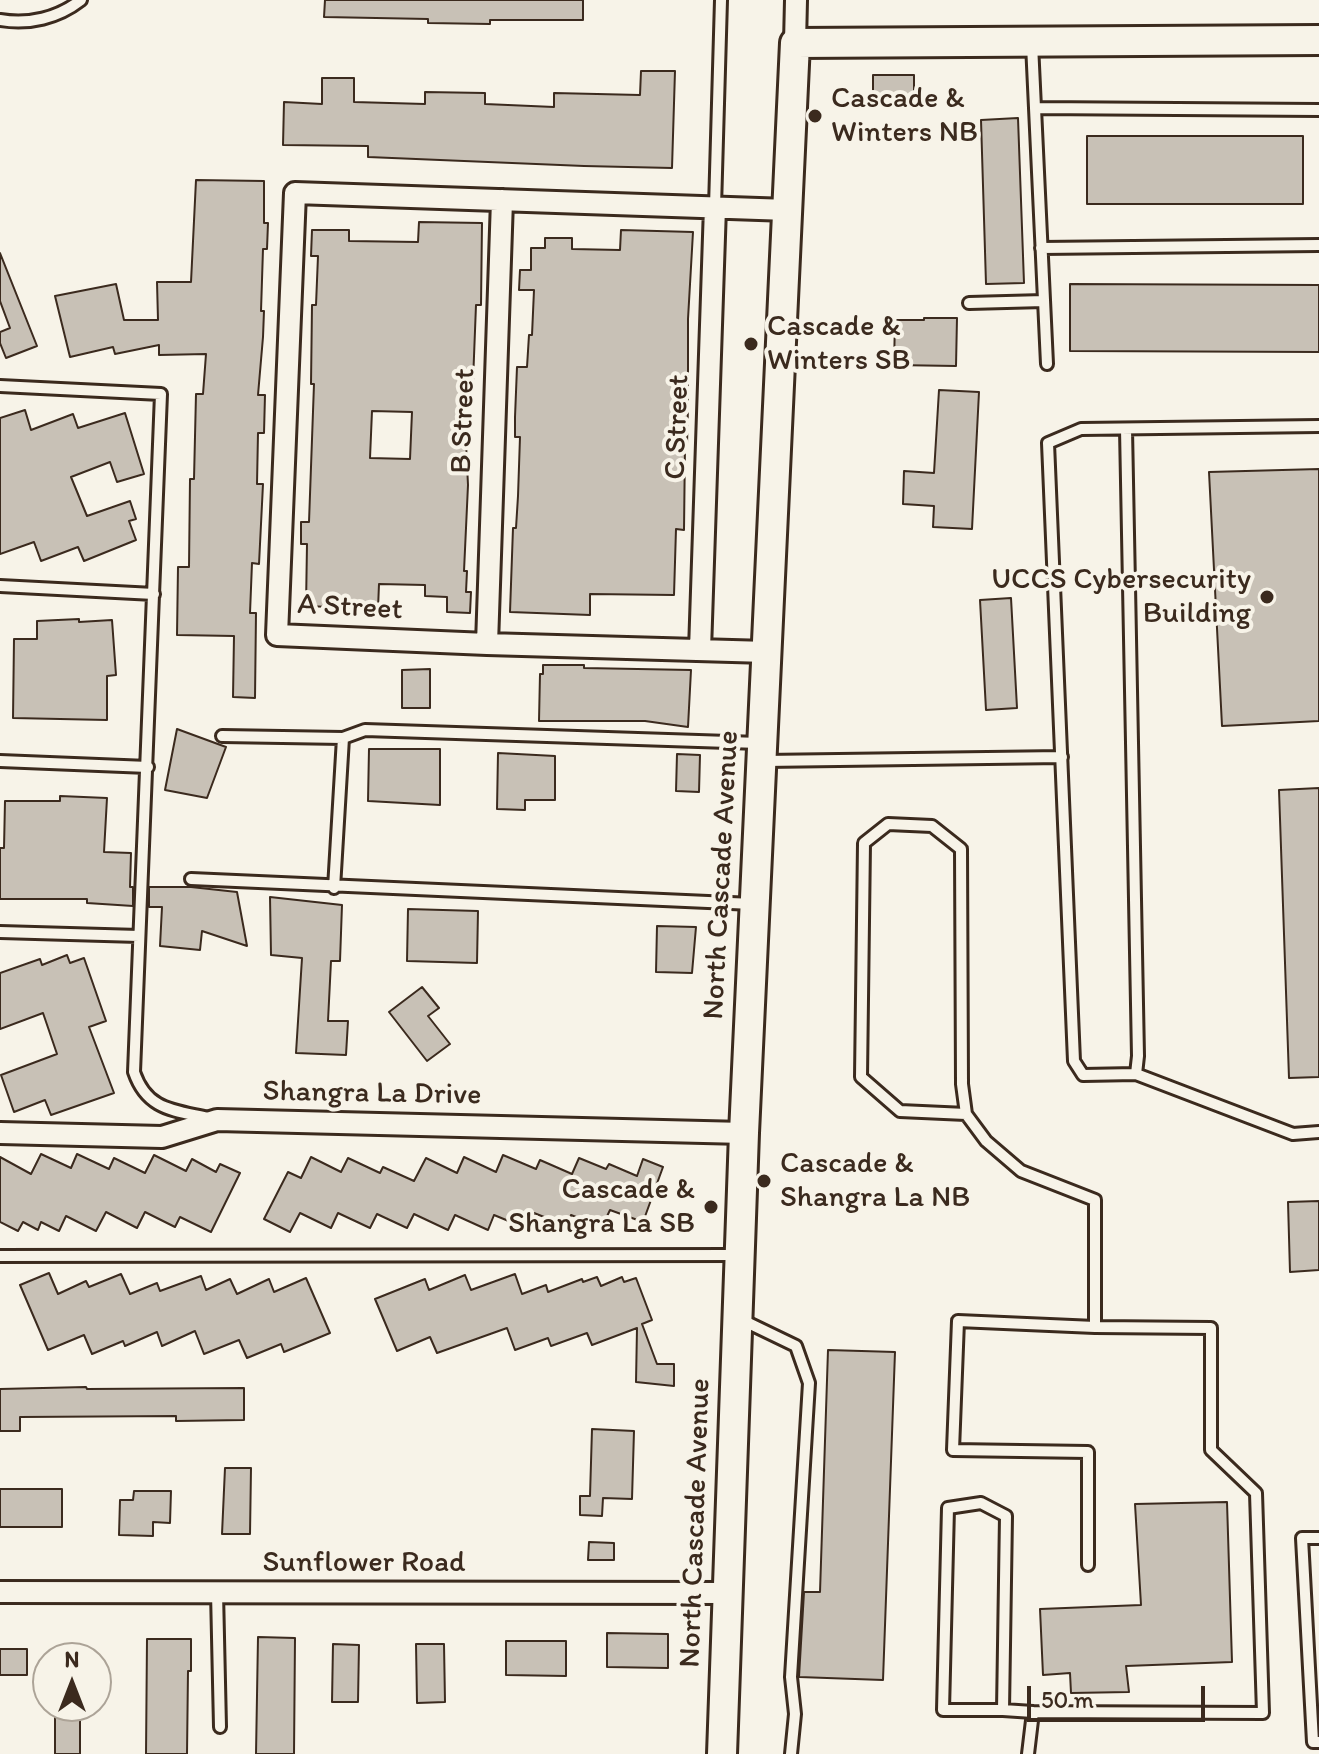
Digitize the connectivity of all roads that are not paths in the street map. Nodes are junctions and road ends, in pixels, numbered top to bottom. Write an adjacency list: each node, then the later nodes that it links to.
1 (81, 0): 4 (lane)
2 (721, 0): 11 (lane)
3 (796, 0): 7 (street, North Cascade Avenue)
4 (0, 20)
5 (1319, 40): 6 (street)
6 (1032, 42): 7 (street); 8 (lane)
7 (795, 43): 12 (street, North Cascade Avenue)
8 (1035, 108): 9 (lane); 14 (lane)
9 (1319, 110)
10 (502, 200): 11 (street); 23 (street, B Street); 23 (street, A Street)
11 (715, 207): 12 (street); 24 (street, C Street)
12 (788, 210): 25 (street, North Cascade Avenue)
13 (1319, 245): 14 (lane)
14 (1041, 248): 15 (lane)
15 (1044, 301): 16 (lane); 17 (lane)
16 (969, 303)
17 (1047, 364)
18 (0, 386): 22 (lane)
19 (1319, 426): 20 (lane)
20 (1126, 429): 29 (lane); 37 (lane)
21 (0, 586): 22 (lane)
22 (154, 594): 31 (lane)
23 (487, 644): 24 (street, A Street)
24 (700, 650): 25 (street, A Street)
25 (767, 652): 28 (street, North Cascade Avenue)
26 (222, 736): 27 (lane)
27 (343, 738): 28 (lane); 33 (lane)
28 (762, 752): 29 (lane); 34 (street, North Cascade Avenue)
29 (1062, 757): 37 (lane)
30 (0, 761): 31 (lane)
31 (148, 767): 36 (lane)
32 (191, 879): 33 (lane)
33 (334, 888): 34 (lane)
34 (755, 905): 42 (street, North Cascade Avenue)
35 (0, 932): 36 (lane)
36 (139, 936): 39 (lane)
37 (1136, 1074): 40 (lane)
38 (966, 1114): 38 (lane); 46 (lane)
39 (217, 1120): 41 (street, Shangra La Drive); 42 (street, Shangra La Drive)
40 (1319, 1132)
41 (0, 1133)
42 (744, 1133): 43 (street, North Cascade Avenue)
43 (739, 1255): 44 (lane); 45 (street, North Cascade Avenue)
44 (0, 1256)
45 (737, 1318): 51 (street, North Cascade Avenue); 57 (lane)
46 (1095, 1327): 48 (lane); 53 (lane)
47 (1319, 1538): 55 (lane)
48 (1088, 1565)
49 (0, 1592): 50 (street, Sunflower Road)
50 (217, 1592): 51 (street, Sunflower Road); 54 (lane)
51 (727, 1593): 56 (street, North Cascade Avenue)
52 (1003, 1710): 52 (lane); 53 (lane)
53 (1033, 1712): 58 (lane)
54 (220, 1727)
55 (1319, 1742)
56 (722, 1754)
57 (791, 1754)
58 (1028, 1754)

